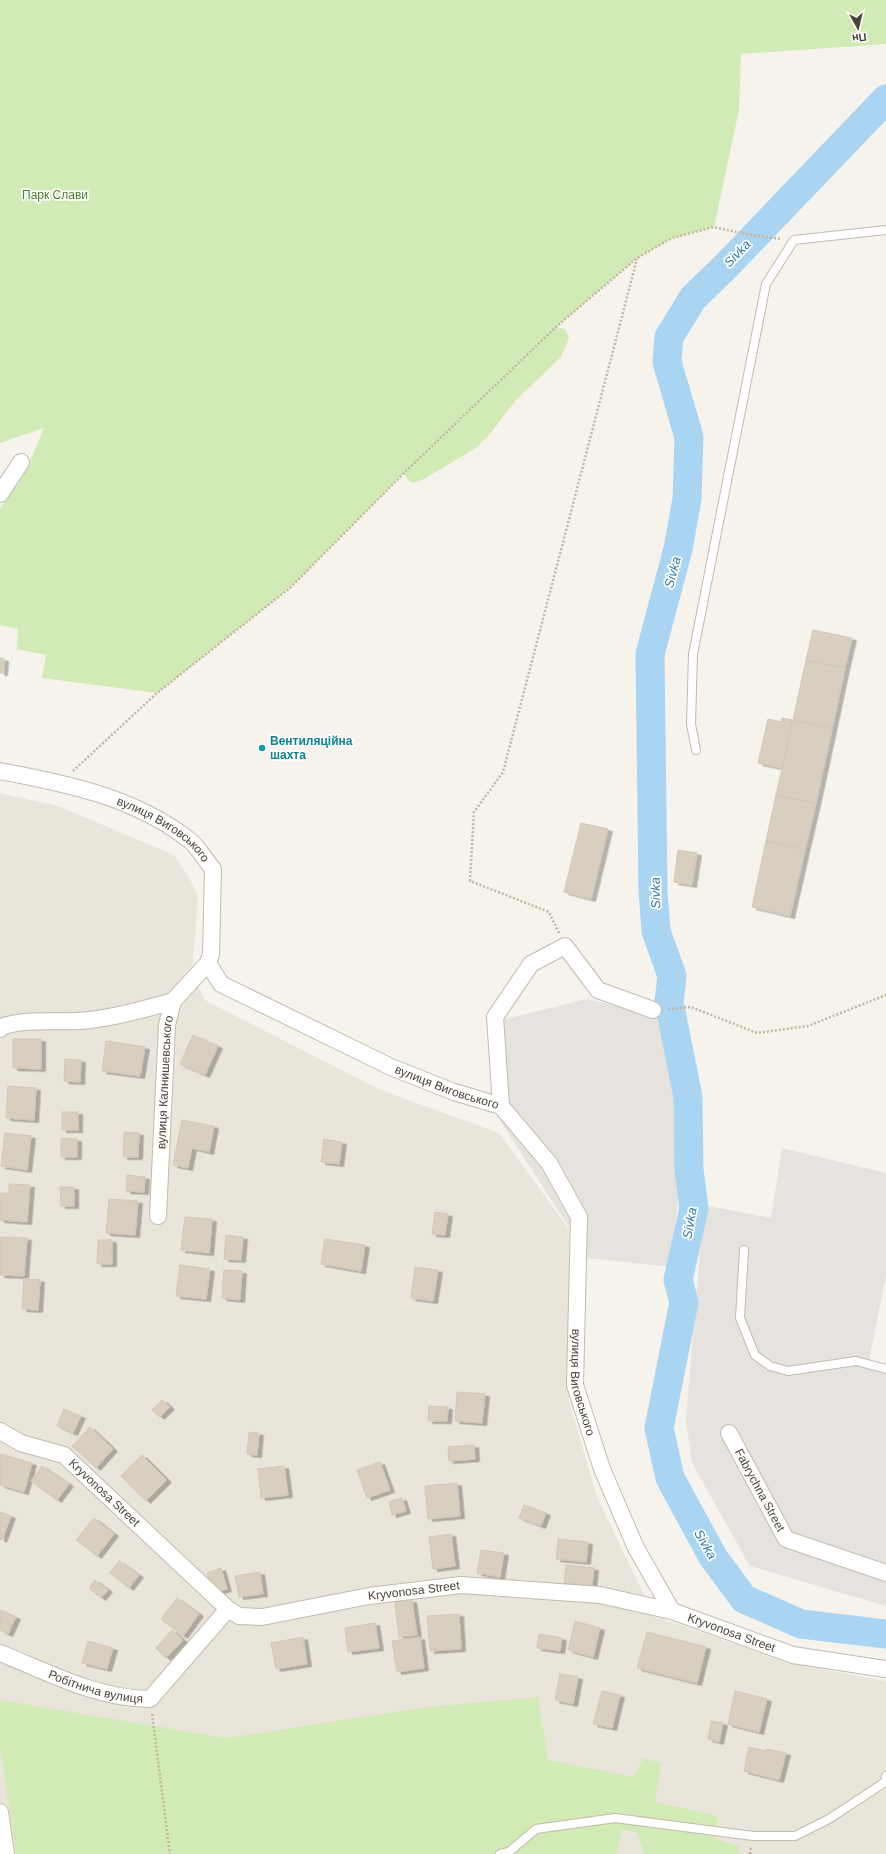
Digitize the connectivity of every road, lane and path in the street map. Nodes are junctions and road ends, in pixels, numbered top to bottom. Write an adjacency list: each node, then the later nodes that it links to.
1 (886, 230): 2 (lane)
2 (794, 240): 3 (path); 6 (lane)
3 (637, 258): 8 (path); 9 (path)
4 (21, 462): 5 (street)
5 (0, 494)
6 (696, 750)
7 (0, 771): 8 (street, вулиця Виговського)
8 (61, 782): 10 (street, вулиця Виговського)
9 (565, 946): 13 (street); 15 (street)
10 (208, 963): 12 (street, вулиця Калнишевського); 15 (street, вулиця Виговського)
11 (886, 995): 13 (path)
12 (173, 1000): 14 (street); 16 (street, вулиця Калнишевського)
13 (653, 1010)
14 (0, 1029)
15 (501, 1106): 23 (street, вулиця Виговського)
16 (158, 1216)
17 (744, 1250): 18 (lane)
18 (886, 1369)
19 (0, 1431): 22 (street, Kryvonosa Street)
20 (729, 1433): 21 (street, Fabrychna Street)
21 (886, 1573)
22 (228, 1609): 23 (street, Kryvonosa Street); 26 (street, Робітнича вулиця)
23 (672, 1611): 25 (street, Kryvonosa Street)
24 (0, 1653): 26 (street, Робітнича вулиця)
25 (886, 1668)
26 (150, 1699): 30 (path)
27 (886, 1776): 31 (lane)
28 (0, 1812): 29 (street)
29 (6, 1854)
30 (170, 1854)
31 (500, 1854)

